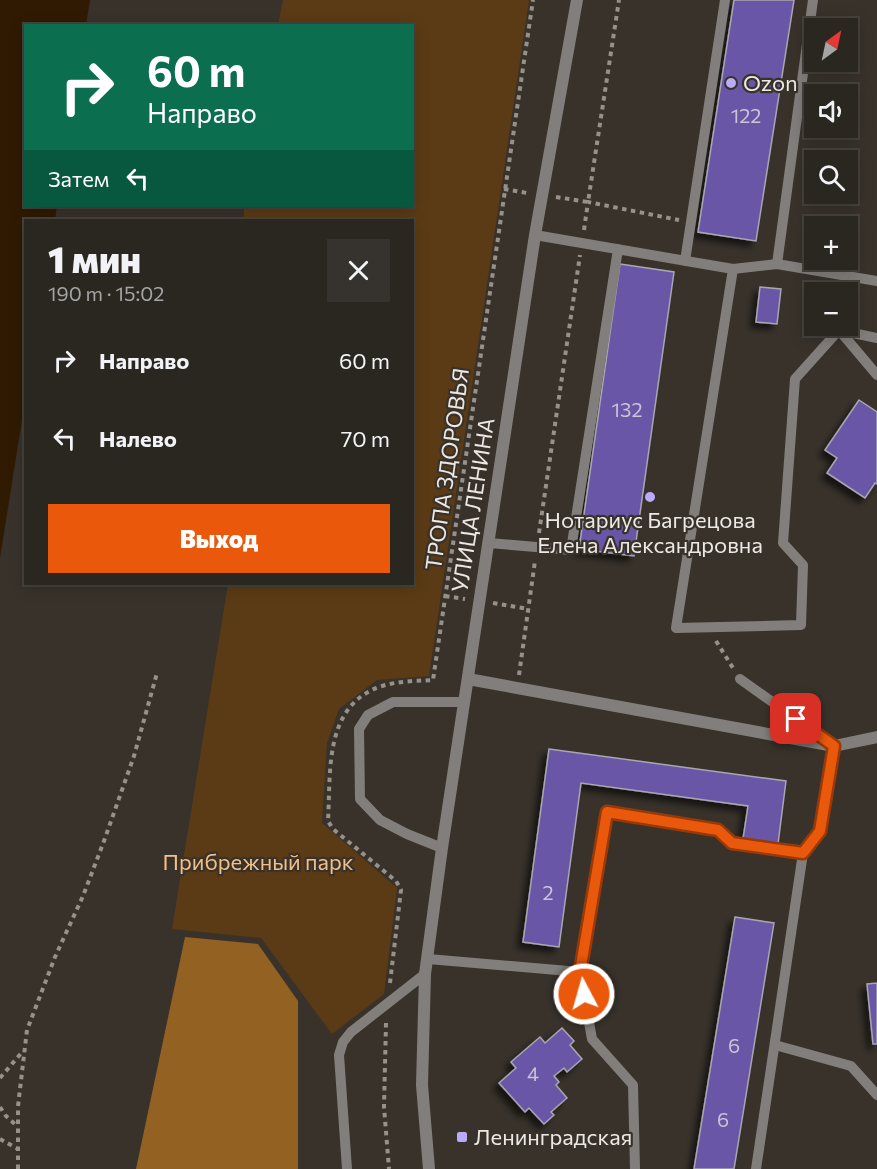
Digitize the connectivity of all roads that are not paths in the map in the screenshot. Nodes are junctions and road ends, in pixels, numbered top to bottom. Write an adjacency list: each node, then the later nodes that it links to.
1 (577, 0): 4 (street, УЛИЦА ЛЕНИНА)
2 (725, 0): 6 (lane)
3 (813, 0): 7 (lane)
4 (535, 235): 5 (lane); 15 (street, УЛИЦА ЛЕНИНА)
5 (618, 249): 6 (lane); 15 (lane)
6 (685, 261): 8 (lane)
7 (777, 264): 8 (lane); 9 (lane)
8 (734, 269): 11 (lane)
9 (877, 281)
10 (858, 334): 13 (lane)
11 (834, 336)
12 (844, 336): 14 (lane)
13 (877, 338)
14 (877, 375)
15 (489, 543): 16 (street, УЛИЦА ЛЕНИНА)
16 (468, 679): 18 (street, УЛИЦА ЛЕНИНА); 20 (street)
17 (740, 679): 20 (lane)
18 (465, 702): 21 (street, УЛИЦА ЛЕНИНА); 21 (lane)
19 (877, 737): 20 (street)
20 (834, 746): 22 (lane)
21 (442, 848): 23 (street, УЛИЦА ЛЕНИНА)
22 (803, 853): 24 (lane); 26 (lane)
23 (428, 959): 24 (lane); 25 (street, УЛИЦА ЛЕНИНА)
24 (580, 972): 30 (lane)
25 (425, 974): 28 (lane); 29 (street, УЛИЦА ЛЕНИНА)
26 (775, 1045): 27 (lane); 31 (lane)
27 (877, 1095)
28 (347, 1169)
29 (429, 1169)
30 (635, 1169)
31 (756, 1169)

